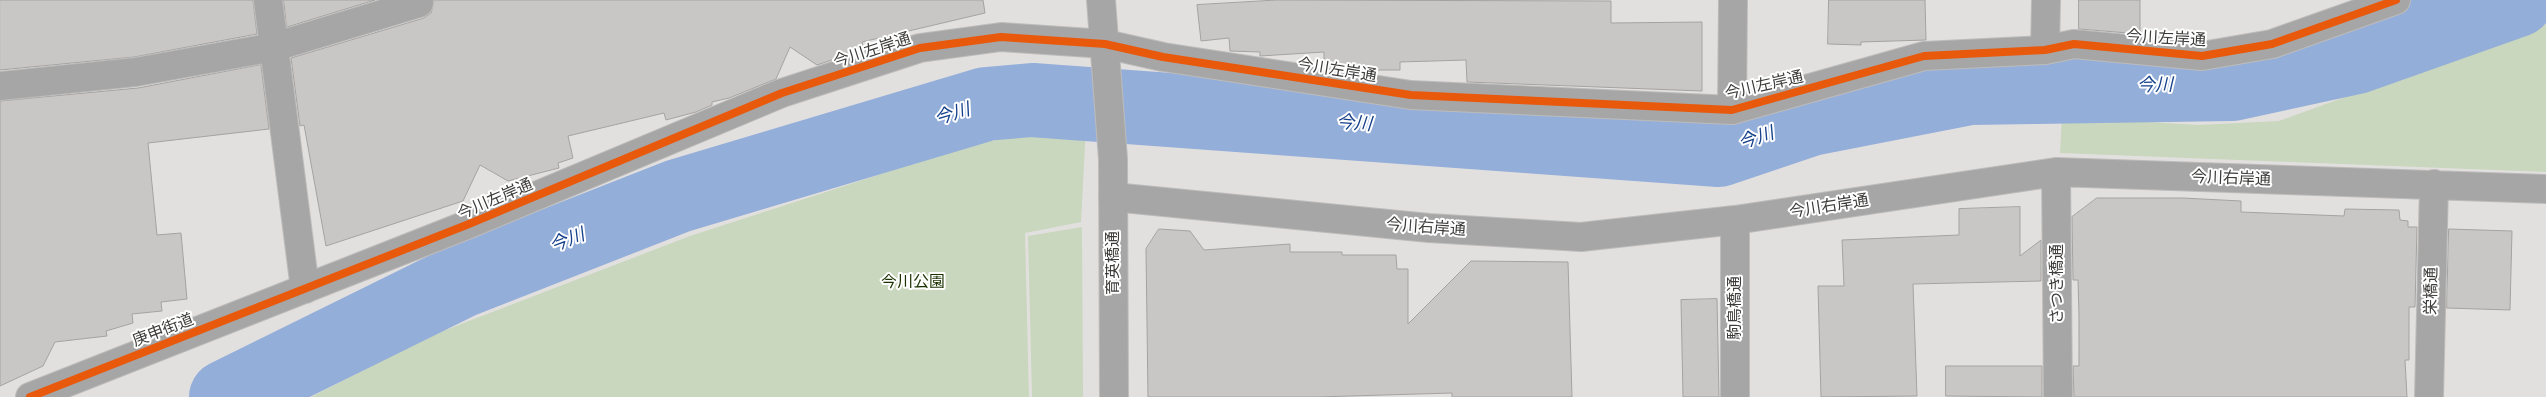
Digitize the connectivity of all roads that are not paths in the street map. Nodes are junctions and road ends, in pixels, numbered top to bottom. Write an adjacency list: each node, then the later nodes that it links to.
1 (268, 0): 9 (street)
2 (1101, 0): 8 (street, 育英橋通)
3 (1732, 0): 12 (street)
4 (2046, 0): 10 (street)
5 (2396, 0): 7 (street, 今川左岸通)
6 (420, 3): 9 (street)
7 (2358, 8): 10 (street, 今川左岸通)
8 (1105, 44): 12 (street, 今川左岸通); 16 (street, 育英橋通); 18 (street, 今川左岸通)
9 (274, 47): 11 (street); 18 (street)
10 (2046, 50): 12 (street, 今川左岸通)
11 (0, 86)
12 (1732, 110)
13 (2056, 172): 14 (street, 今川右岸通); 17 (street, 今川右岸通); 22 (street, さつき橋通)
14 (2434, 184): 15 (street, 今川右岸通); 23 (street, 栄橋通)
15 (2546, 189)
16 (1113, 197): 17 (street, 今川右岸通); 20 (street, 育英橋通)
17 (1735, 220): 21 (street, 駒鳥橋通)
18 (305, 289): 19 (street, 庚申街道)
19 (30, 397)
20 (1114, 397)
21 (1735, 397)
22 (2058, 397)
23 (2429, 397)

